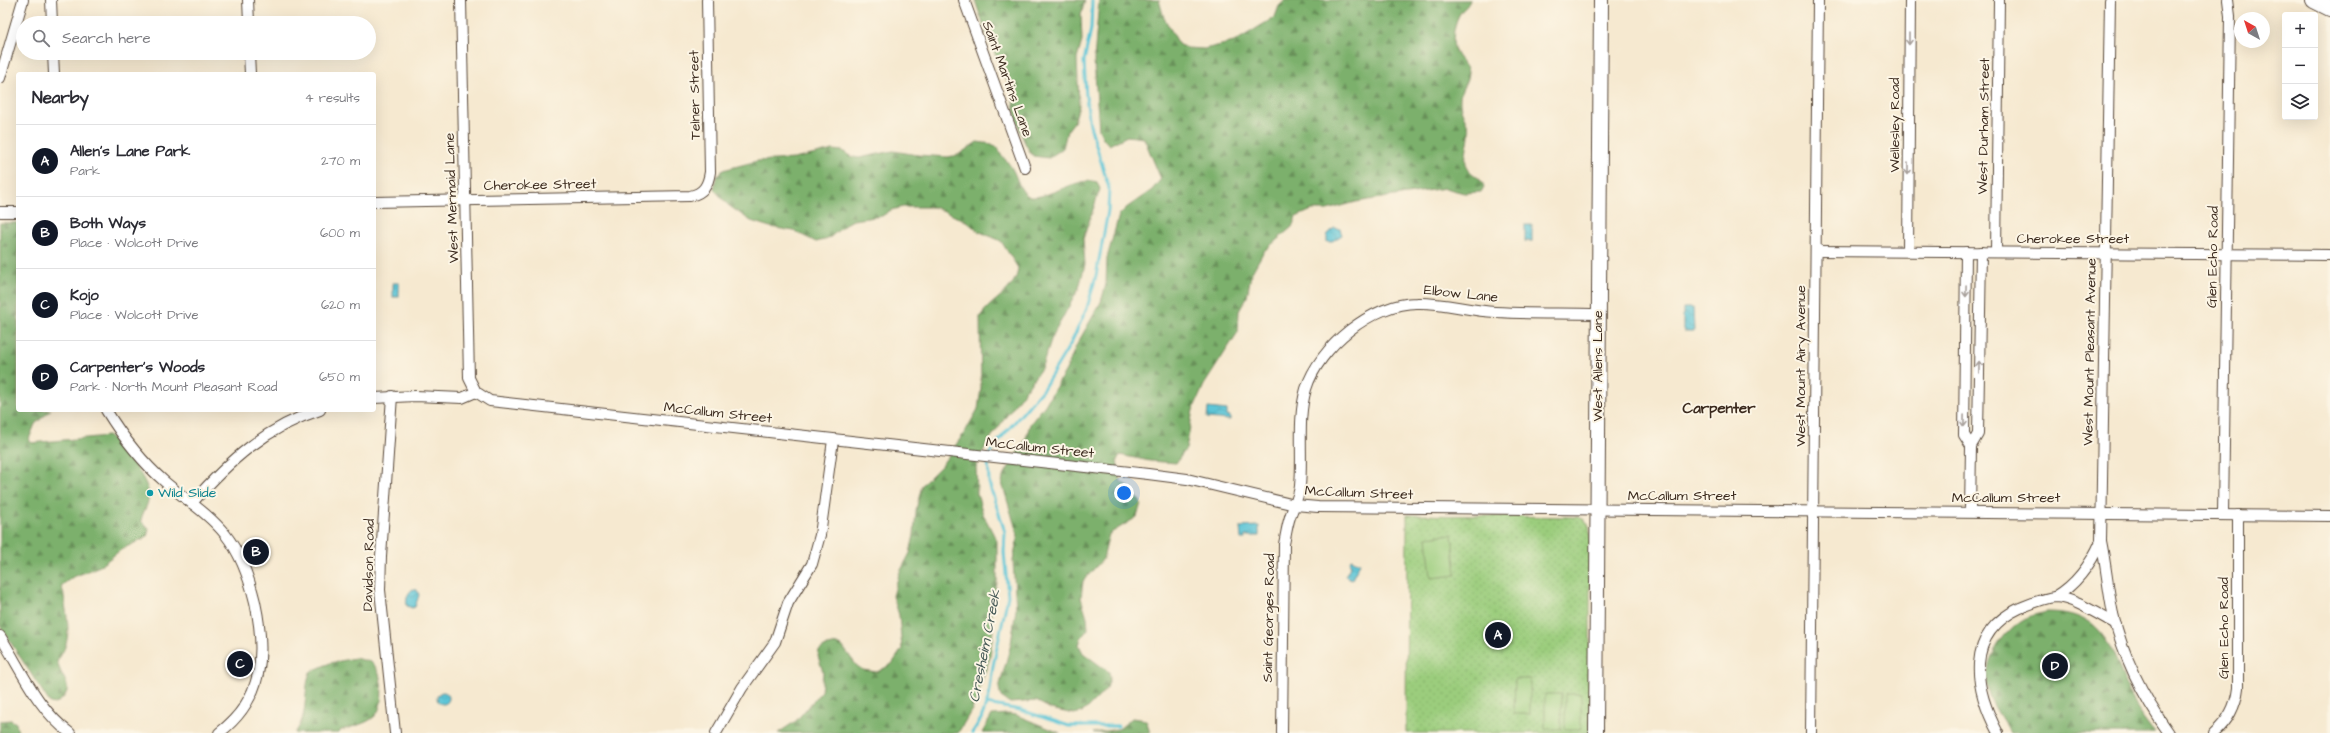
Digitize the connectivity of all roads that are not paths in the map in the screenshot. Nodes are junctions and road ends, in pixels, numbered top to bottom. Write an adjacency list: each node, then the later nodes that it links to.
1 (23, 0): 15 (street)
2 (51, 0): 16 (street)
3 (248, 0): 17 (street)
4 (461, 0): 26 (street, West Mermaid Lane)
5 (707, 0): 25 (street, Telner Street)
6 (964, 0): 24 (street, Saint Martins Lane)
7 (1601, 0): 38 (street, West Allens Lane)
8 (1818, 0): 30 (street, West Mount Airy Avenue)
9 (1910, 0): 31 (street, Wellesley Road, one-way to 31)
10 (1999, 0): 34 (street, West Durham Street)
11 (2110, 0): 35 (street, West Mount Pleasant Avenue)
12 (2228, 0): 36 (street, Glen Echo Road)
13 (2314, 0): 14 (main road)
14 (2330, 8)
15 (18, 16)
16 (52, 16)
17 (249, 16)
18 (16, 24): 23 (street)
19 (53, 60): 21 (street)
20 (249, 60): 22 (street)
21 (54, 72)
22 (250, 72)
23 (0, 78)
24 (1025, 168)
25 (704, 189): 26 (street, Cherokee Street)
26 (466, 201): 27 (street, Cherokee Street); 39 (street, West Mermaid Lane)
27 (376, 202)
28 (0, 212): 29 (street)
29 (16, 212)
30 (1816, 251): 31 (street, Cherokee Street); 49 (street, West Mount Airy Avenue)
31 (1908, 251): 32 (street, Cherokee Street)
32 (1966, 252): 33 (street, Cherokee Street); 45 (street, one-way to 45)
33 (1981, 252): 34 (street, Cherokee Street); 45 (street, one-way to 33)
34 (1996, 252): 35 (street, Cherokee Street)
35 (2106, 253): 36 (street, Cherokee Street); 51 (street, West Mount Pleasant Avenue)
36 (2227, 253): 37 (street, Cherokee Street); 52 (street, Glen Echo Road)
37 (2330, 255)
38 (1598, 314): 47 (street, Elbow Lane); 48 (street, West Allens Lane)
39 (476, 392): 40 (street); 44 (street, McCallum Street)
40 (392, 396): 41 (street); 61 (street, Davidson Road)
41 (376, 398)
42 (107, 412): 46 (street)
43 (315, 412): 46 (street)
44 (833, 440): 47 (street, McCallum Street); 62 (street)
45 (1971, 446): 50 (street)
46 (192, 504): 60 (street)
47 (1295, 504): 48 (street, McCallum Street); 63 (street, Saint Georges Road)
48 (1596, 510): 49 (street, McCallum Street); 64 (street, West Allens Lane)
49 (1814, 511): 50 (street, McCallum Street); 65 (street, West Mount Airy Avenue)
50 (1970, 512): 51 (street, McCallum Street)
51 (2102, 513): 52 (street, McCallum Street); 55 (street, West Mount Pleasant Avenue)
52 (2223, 515): 53 (street, McCallum Street)
53 (2238, 515): 54 (street, McCallum Street); 68 (street, Glen Echo Road)
54 (2330, 516)
55 (2101, 541): 56 (street); 57 (street, West Mount Pleasant Avenue)
56 (2055, 597): 57 (street); 66 (street)
57 (2116, 624): 67 (street, West Mount Pleasant Avenue)
58 (0, 636): 59 (street)
59 (70, 733)
60 (219, 733)
61 (396, 733)
62 (716, 733)
63 (1282, 733)
64 (1596, 733)
65 (1811, 733)
66 (1998, 733)
67 (2169, 733)
68 (2214, 733)

